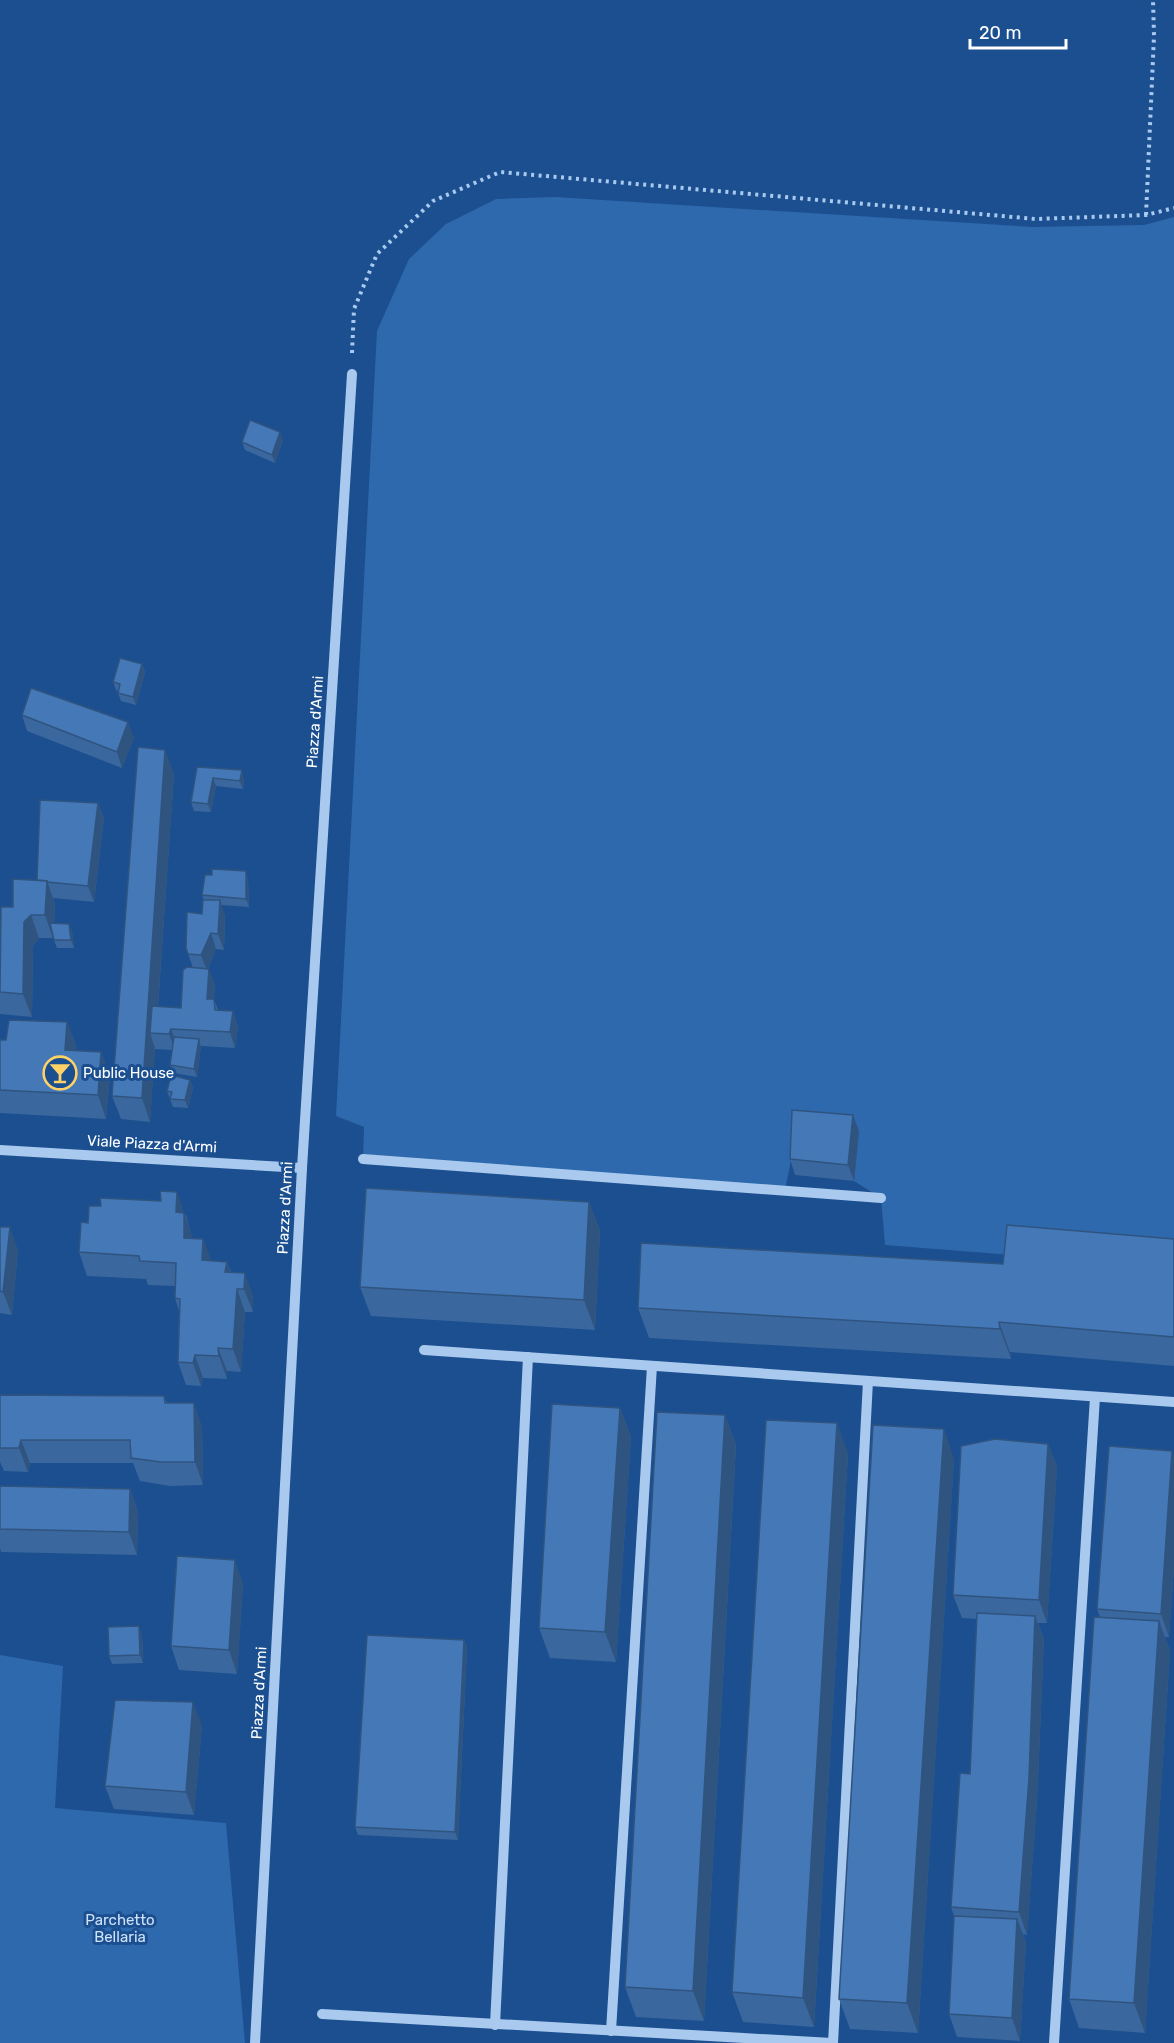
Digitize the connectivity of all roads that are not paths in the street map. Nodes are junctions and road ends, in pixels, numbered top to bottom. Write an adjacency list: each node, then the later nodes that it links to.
1 (352, 374): 4 (street, Piazza d'Armi)
2 (0, 1150): 4 (street, Viale Piazza d'Armi)
3 (363, 1158): 5 (street)
4 (302, 1168): 15 (street, Piazza d'Armi)
5 (881, 1198)
6 (424, 1350): 7 (street)
7 (528, 1357): 8 (street); 13 (street)
8 (652, 1366): 9 (street); 14 (street)
9 (868, 1381): 10 (street); 16 (street)
10 (1095, 1397): 11 (street); 17 (street)
11 (1174, 1402)
12 (322, 2014): 13 (street)
13 (495, 2025): 14 (street)
14 (611, 2031): 16 (street)
15 (255, 2043)
16 (833, 2043)
17 (1054, 2043)

